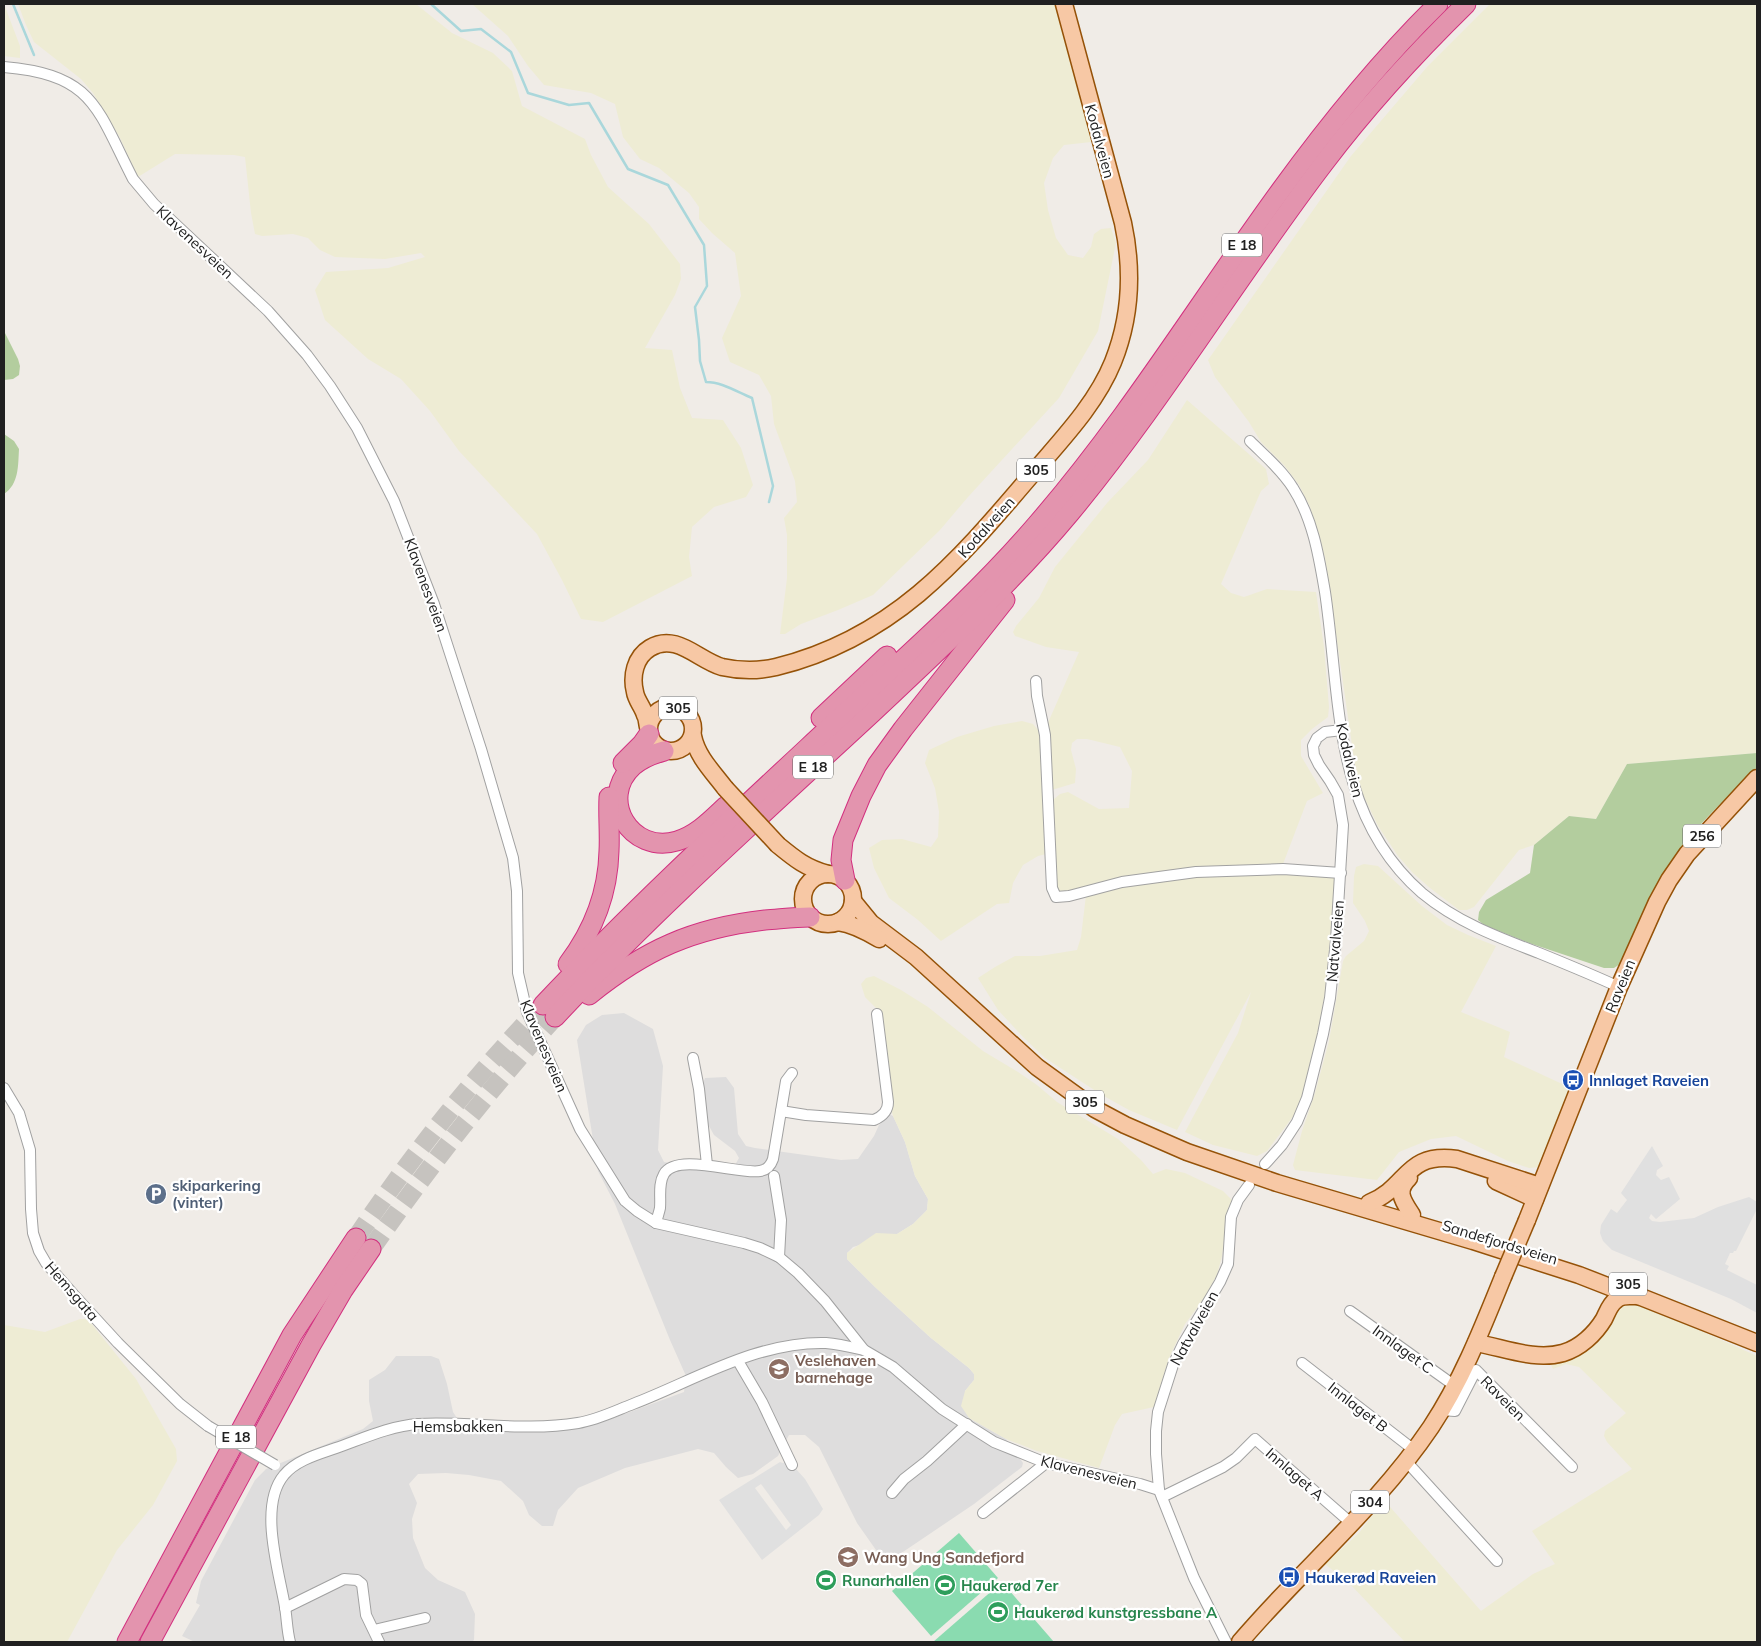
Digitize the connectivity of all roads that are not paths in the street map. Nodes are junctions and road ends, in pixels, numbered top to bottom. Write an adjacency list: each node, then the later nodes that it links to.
1 (1064, 4): 8 (main road, Kodalveien / 305)
2 (1438, 4): 7 (highway, E 18)
3 (1466, 4): 6 (highway, E 18)
4 (4, 67): 40 (street, Klavenesveien)
5 (1250, 441): 12 (street, Kodalveien)
6 (1069, 514): 19 (highway); 26 (highway, E 18)
7 (1019, 545): 14 (highway, E 18); 26 (highway, E 18)
8 (634, 679): 10 (main road, 305); 11 (main road, Kodalveien / 305)
9 (1036, 681): 18 (street)
10 (670, 707): 11 (main road, 305); 13 (main road, 305)
11 (648, 730): 14 (main road, 305); 26 (highway)
12 (1342, 730): 18 (street, Natvalveien); 24 (street, Kodalveien)
13 (692, 736): 14 (main road, 305); 16 (main road, 305)
14 (670, 751): 16 (main road, 305)
15 (1757, 778): 24 (main road, Raveien / 256)
16 (725, 788): 17 (main road, 305, bridge)
17 (778, 845): 19 (main road, 305); 20 (main road, 305)
18 (1341, 873): 32 (street, Natvalveien)
19 (836, 877): 20 (main road); 21 (main road, 305)
20 (805, 889): 22 (main road, 305)
21 (853, 901): 23 (main road); 25 (main road, Sandefjordsveien / 305)
22 (810, 917): 23 (main road, 305); 26 (highway)
23 (838, 922): 25 (main road, Sandefjordsveien / 305)
24 (1619, 987): 37 (main road, Raveien / 256)
25 (960, 997): 34 (main road, Sandefjordsveien / 305)
26 (549, 1011)
27 (877, 1014): 31 (street)
28 (693, 1058): 33 (street)
29 (792, 1073): 31 (street)
30 (4, 1088): 58 (street, Hemsgata, bridge)
31 (781, 1111): 33 (street)
32 (1265, 1164)
33 (707, 1165): 40 (street)
34 (1235, 1168): 38 (main road, Sandefjordsveien / 305); 42 (main road, Sandefjordsveien / 305)
35 (774, 1176): 41 (street)
36 (1249, 1185): 60 (street, Natvalveien)
37 (1538, 1193): 38 (main road); 39 (main road); 45 (main road, Raveien, bridge)
38 (1370, 1203): 39 (main road, Sandefjordsveien / 305)
39 (1412, 1215): 46 (main road, Sandefjordsveien / 305)
40 (656, 1223): 41 (street, Klavenesveien)
41 (780, 1257): 48 (street, Klavenesveien)
42 (1579, 1275): 43 (main road, Sandefjordsveien / 305); 45 (main road, 305)
43 (1641, 1297): 46 (main road, Sandefjordsveien / 305); 47 (main road, 305)
44 (1350, 1311): 51 (street, Innlaget C)
45 (1483, 1328): 47 (main road, Raveien)
46 (1757, 1342)
47 (1476, 1343): 51 (main road, Raveien / 304)
48 (864, 1350): 49 (street, Hemsbakken); 53 (street, Klavenesveien)
49 (738, 1361): 56 (street); 58 (street, Hemsbakken)
50 (1302, 1363): 54 (street, Innlaget B)
51 (1456, 1386): 52 (main road, Raveien / 304)
52 (1442, 1410): 54 (main road, Raveien / 304); 57 (street, Raveien)
53 (967, 1424): 55 (street, Klavenesveien); 59 (street)
54 (1410, 1456): 62 (main road, Raveien / 304); 63 (street)
55 (1046, 1463): 60 (street, Klavenesveien); 61 (street)
56 (792, 1465)
57 (1572, 1467)
58 (286, 1472): 64 (street)
59 (892, 1493)
60 (1160, 1494): 62 (street, Innlaget A); 71 (street, Natvalveien)
61 (983, 1513)
62 (1351, 1523): 72 (main road, Raveien / 304)
63 (1497, 1560)
64 (285, 1608): 66 (street); 69 (street)
65 (425, 1618): 66 (street)
66 (374, 1630): 70 (street)
67 (127, 1642): 68 (highway, E 18)
68 (150, 1642)
69 (290, 1642)
70 (379, 1642)
71 (1226, 1642)
72 (1240, 1642)

